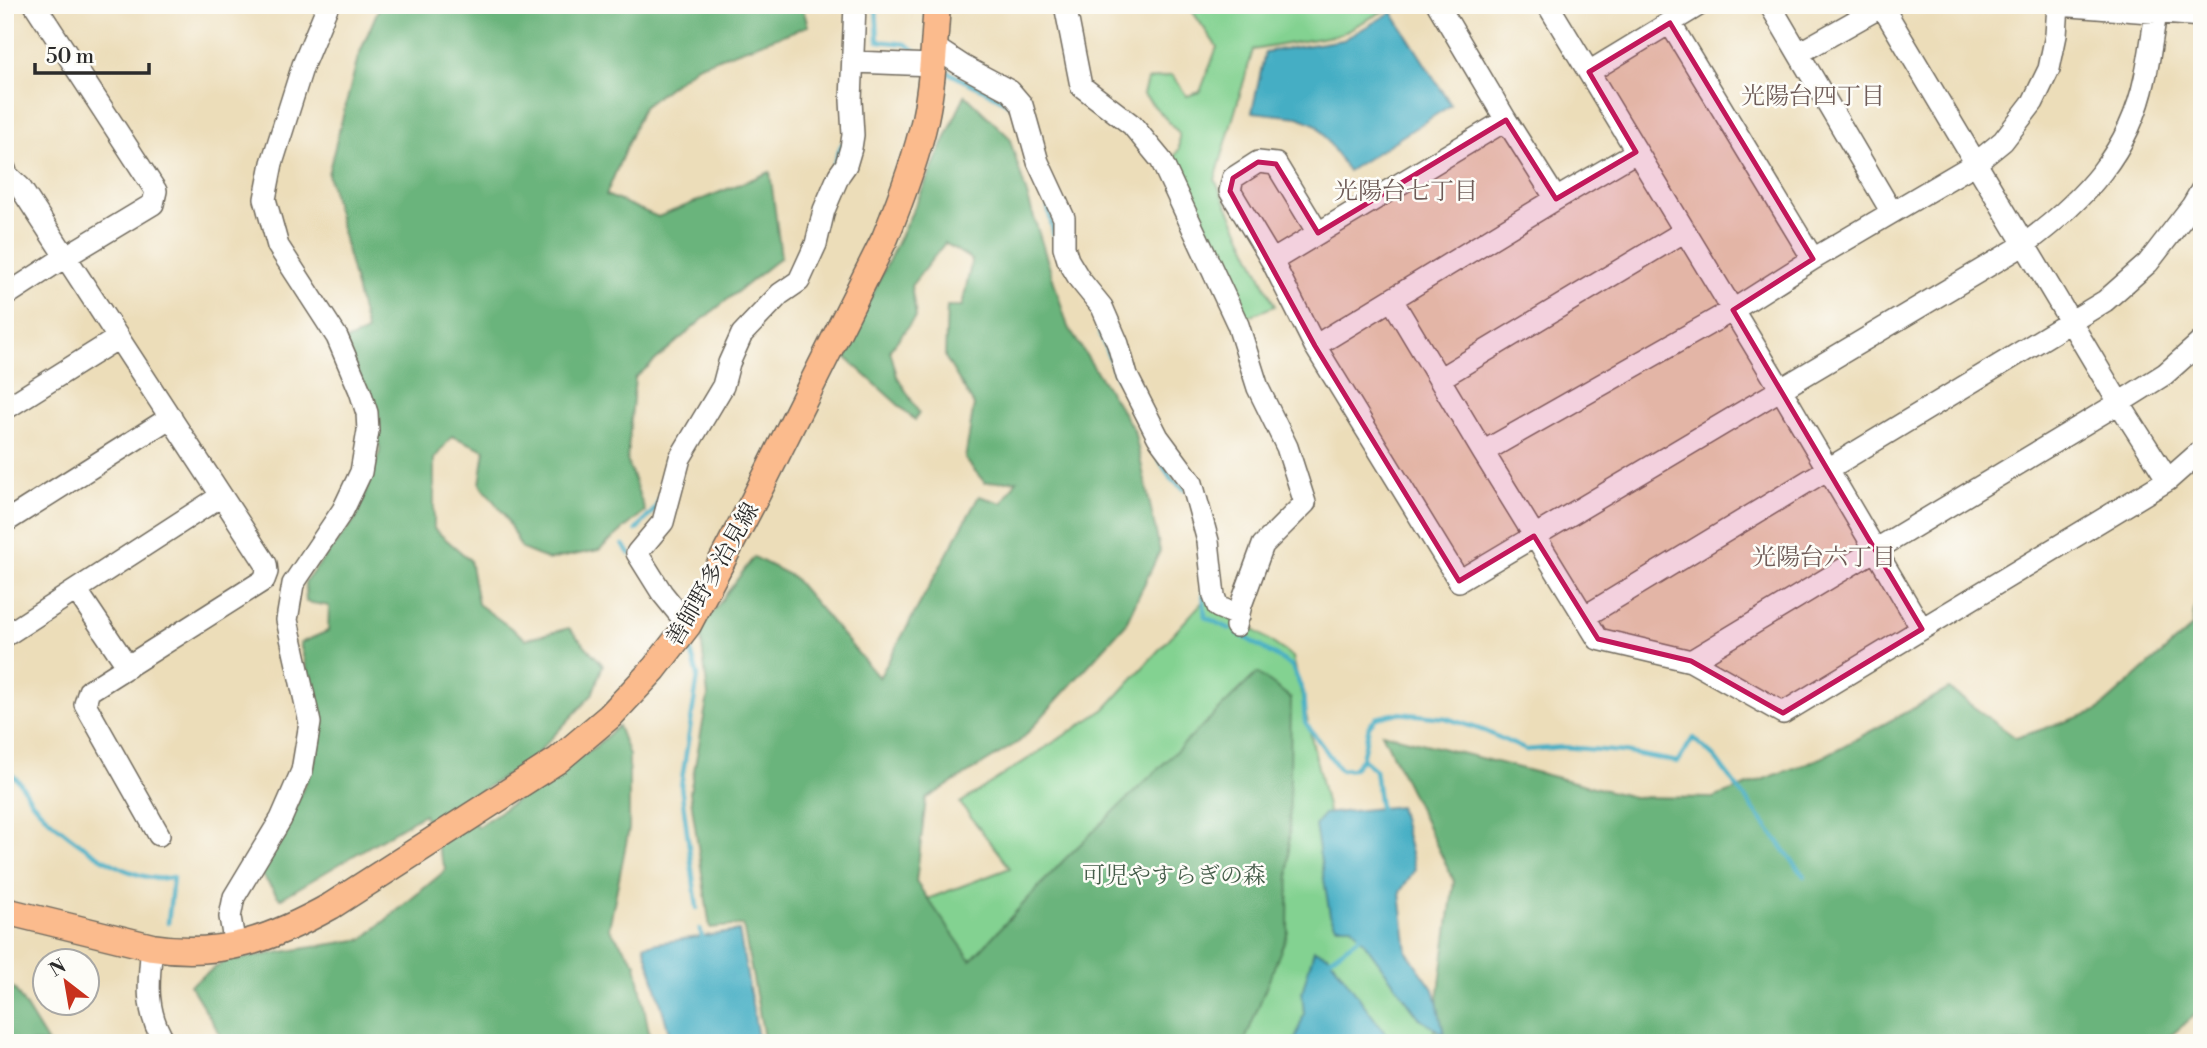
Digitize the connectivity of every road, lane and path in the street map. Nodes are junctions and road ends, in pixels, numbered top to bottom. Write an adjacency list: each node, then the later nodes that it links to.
1 (35, 5): 29 (street)
2 (328, 5): 53 (street)
3 (855, 5): 17 (street)
4 (937, 5): 16 (main road, 善師野多治見線)
5 (1065, 5): 16 (street)
6 (1438, 5): 19 (street)
7 (1548, 5): 18 (street)
8 (1699, 5): 14 (street)
9 (1770, 5): 15 (street)
10 (2058, 5): 12 (street); 21 (street)
11 (1883, 6): 15 (street); 21 (street)
12 (2156, 14): 13 (street); 28 (street)
13 (2202, 16)
14 (1670, 23): 18 (street); 30 (street)
15 (1799, 53): 25 (street)
16 (929, 59): 17 (street); 56 (main road, 善師野多治見線)
17 (853, 71): 56 (street)
18 (1588, 72): 20 (street)
19 (1506, 120): 24 (street); 27 (street)
20 (1636, 152): 24 (street); 26 (street)
21 (1976, 163): 25 (street); 28 (street)
22 (6, 176): 29 (street)
23 (2202, 190): 35 (street)
24 (1556, 199): 33 (street)
25 (1891, 212): 30 (street)
26 (1685, 231): 34 (street); 39 (street)
27 (1318, 233): 31 (street); 31 (street)
28 (2025, 244): 35 (street); 40 (street)
29 (65, 257): 32 (street); 36 (street)
30 (1813, 259): 34 (street)
31 (1272, 261): 38 (street)
32 (5, 296)
33 (1392, 300): 38 (street); 39 (street)
34 (1733, 310): 40 (street); 45 (street)
35 (2071, 322): 41 (street); 46 (street)
36 (118, 338): 42 (street); 43 (street)
37 (2202, 341): 41 (street)
38 (1315, 346): 50 (street)
39 (1439, 379): 45 (street)
40 (1780, 388): 46 (street); 50 (street)
41 (2119, 403): 47 (street); 51 (street)
42 (5, 409)
43 (170, 417): 48 (street); 49 (street)
44 (2202, 450): 47 (street)
45 (1483, 452): 50 (street)
46 (1828, 470): 51 (street); 55 (street)
47 (2168, 480): 57 (street)
48 (221, 496): 52 (street); 54 (street)
49 (5, 522)
50 (1534, 536): 55 (street)
51 (1876, 551): 57 (street); 59 (street)
52 (267, 572): 53 (street); 60 (street)
53 (293, 584): 63 (street)
54 (77, 591): 58 (street); 60 (street)
55 (1584, 617): 59 (street)
56 (688, 625): 63 (main road, 善師野多治見線)
57 (1922, 629): 59 (street)
58 (5, 636)
59 (1691, 661)
60 (128, 667): 61 (street)
61 (159, 835)
62 (5, 911): 64 (main road, 善師野多治見線)
63 (235, 946): 64 (main road, 善師野多治見線)
64 (152, 947): 65 (street)
65 (165, 1043)

